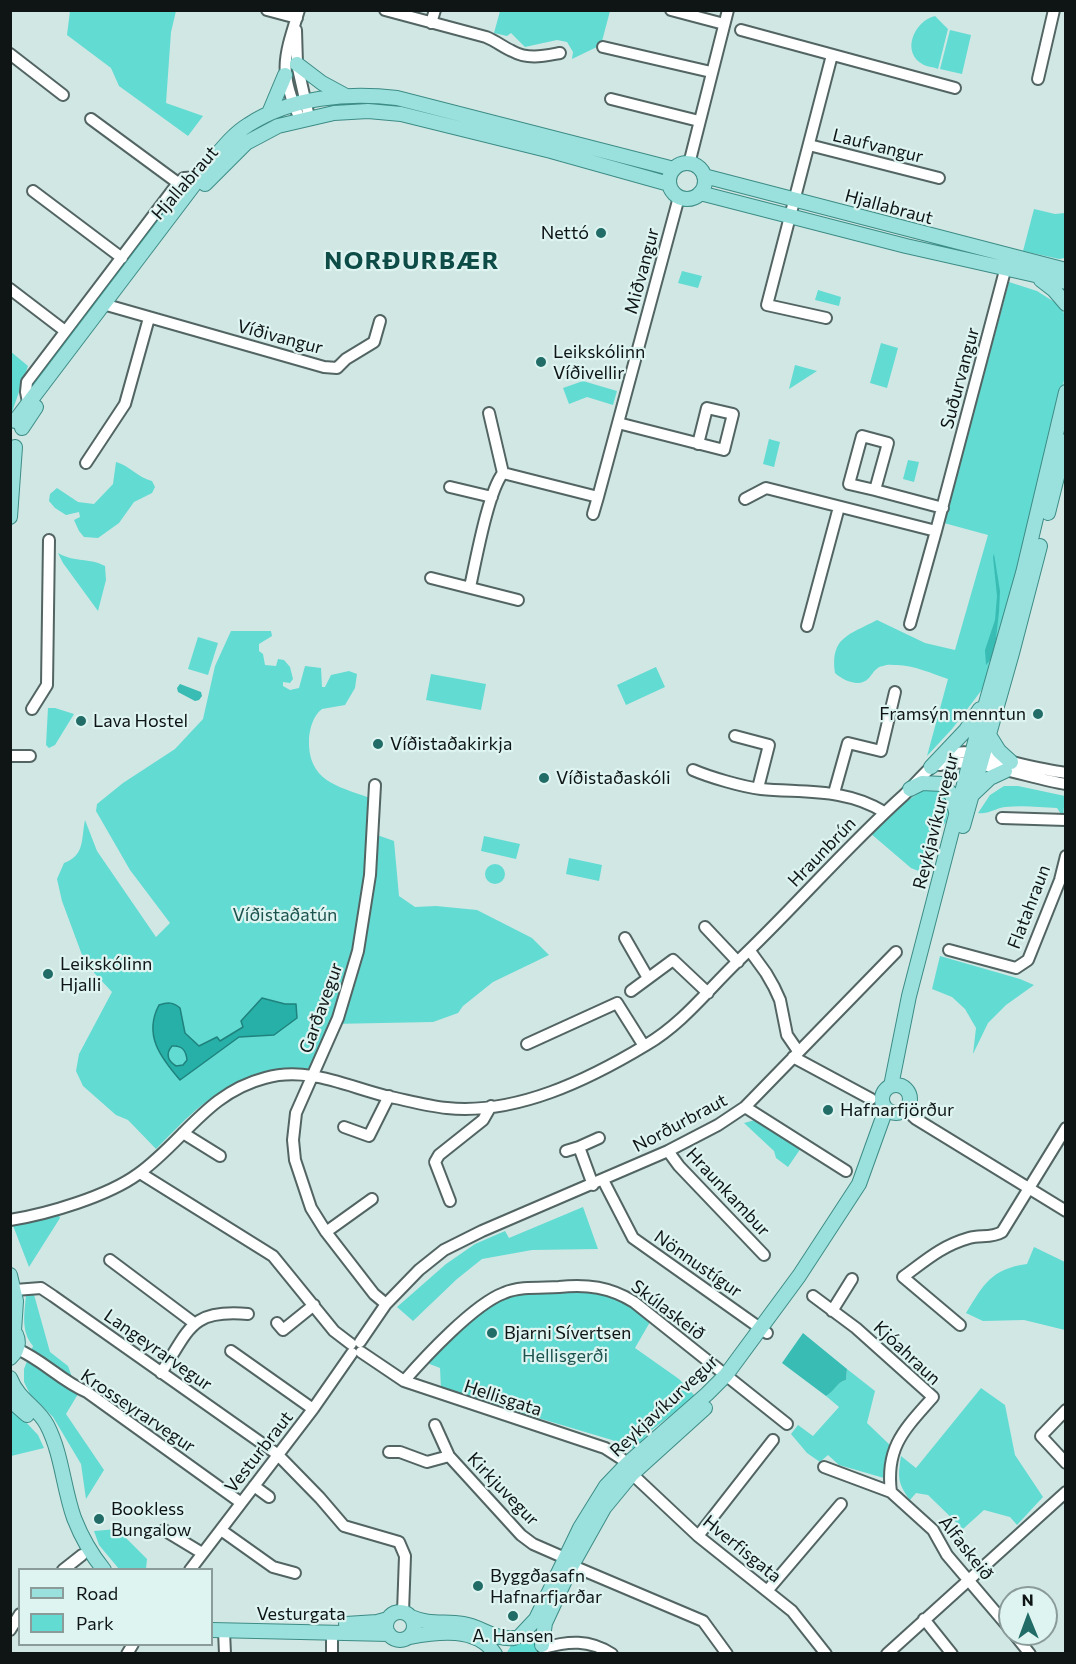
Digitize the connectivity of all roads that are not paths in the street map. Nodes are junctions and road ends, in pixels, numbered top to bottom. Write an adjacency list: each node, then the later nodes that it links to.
1 (267, 10): 7 (street)
2 (385, 10): 8 (street)
3 (435, 10): 8 (street)
4 (671, 10): 9 (street)
5 (728, 10): 9 (street)
6 (1054, 10): 18 (street)
7 (298, 14): 15 (street); 17 (street)
8 (431, 23): 12 (street)
9 (724, 24): 16 (street)
10 (741, 30): 14 (street)
11 (603, 47): 16 (street)
12 (560, 53)
13 (10, 54): 20 (street)
14 (832, 56): 19 (street); 28 (street, Laufvangur)
15 (297, 64): 21 (main road); 23 (street)
16 (711, 72): 27 (street)
17 (285, 75): 23 (street); 24 (main road)
18 (1038, 79)
19 (955, 88)
20 (63, 95)
21 (346, 96): 23 (main road, Hjallabraut); 30 (main road, Hjallabraut)
22 (611, 99): 27 (street)
23 (299, 104): 24 (main road, Hjallabraut); 25 (street)
24 (269, 113): 32 (main road, Hjallabraut)
25 (304, 118): 35 (main road, Hjallabraut); 48 (main road, Hjallabraut)
26 (91, 119): 34 (street, Hjallabraut)
27 (699, 121): 29 (street)
28 (808, 145): 33 (street, Laufvangur); 39 (street, Laufvangur)
29 (689, 164): 30 (main road); 31 (main road)
30 (674, 169): 35 (main road)
31 (704, 176): 37 (main road); 39 (main road, Hjallabraut)
32 (201, 177): 34 (street, Hjallabraut); 48 (main road, Hjallabraut)
33 (939, 178)
34 (178, 183): 41 (street, Hjallabraut)
35 (669, 184): 38 (main road)
36 (33, 191): 41 (street)
37 (700, 193): 38 (main road); 40 (main road, Hjallabraut)
38 (679, 197): 57 (street, Miðvangur)
39 (794, 200): 40 (street, Laufvangur); 42 (main road, Hjallabraut)
40 (789, 216): 42 (main road, Hjallabraut); 50 (street)
41 (122, 258): 52 (street, Hjallabraut)
42 (1007, 263): 43 (main road, Hjallabraut); 44 (main road, Hjallabraut); 69 (street, Suðurvangur)
43 (1062, 268)
44 (1037, 277): 45 (main road, Hjallabraut); 47 (main road)
45 (1065, 282)
46 (10, 289): 52 (street)
47 (1065, 304)
48 (106, 306): 49 (street, Víðivangur); 54 (main road, Hjallabraut); 56 (main road, Hjallabraut)
49 (149, 318): 51 (street, Víðivangur); 61 (street)
50 (826, 318)
51 (380, 321)
52 (65, 331): 54 (street, Hjallabraut)
53 (1065, 392): 80 (main road, Reykjavíkurvegur)
54 (28, 402): 56 (main road, Hjallabraut)
55 (489, 413): 62 (street)
56 (16, 423): 60 (main road)
57 (618, 423): 59 (street); 66 (street, Miðvangur)
58 (1065, 441): 82 (main road, Reykjavíkurvegur)
59 (698, 444)
60 (13, 448): 71 (main road)
61 (86, 463)
62 (503, 472): 65 (street); 66 (street)
63 (450, 487): 65 (street)
64 (875, 490): 64 (street); 69 (street)
65 (492, 497): 75 (street)
66 (598, 497): 70 (street, Miðvangur)
67 (745, 498): 68 (street)
68 (839, 507): 72 (street); 78 (street)
69 (942, 508): 72 (street, Suðurvangur)
70 (593, 514)
71 (10, 517)
72 (936, 531): 77 (street, Suðurvangur)
73 (49, 540): 81 (street)
74 (432, 578): 75 (street)
75 (470, 587): 76 (street)
76 (518, 600)
77 (910, 624)
78 (807, 626)
79 (895, 692): 95 (street)
80 (990, 692): 86 (main road, Reykjavíkurvegur); 88 (main road)
81 (32, 709)
82 (989, 735): 86 (main road, Reykjavíkurvegur); 87 (main road)
83 (735, 736): 93 (street)
84 (10, 756): 85 (street)
85 (30, 756)
86 (976, 759): 87 (street); 88 (street); 96 (main road, Reykjavíkurvegur); 98 (main road, Reykjavíkurvegur)
87 (1008, 766): 90 (street); 91 (street); 96 (main road)
88 (931, 767): 94 (street, Hraunbrún)
89 (693, 770): 93 (street)
90 (1065, 773)
91 (1065, 784)
92 (375, 785): 114 (street, Garðavegur)
93 (758, 788): 95 (street)
94 (910, 789): 97 (street, Hraunbrún); 98 (main road)
95 (834, 793): 97 (street)
96 (971, 796): 115 (main road, Reykjavíkurvegur)
97 (884, 812): 105 (street, Hraunbrún)
98 (956, 814): 115 (main road, Reykjavíkurvegur)
99 (1002, 818): 100 (street)
100 (1065, 820)
101 (1065, 856): 104 (street, Flatahraun)
102 (705, 927): 107 (street)
103 (625, 938): 108 (street)
104 (949, 950)
105 (750, 951): 107 (street, Hraunbrún); 113 (street)
106 (896, 952): 113 (street, Norðurbraut)
107 (738, 962): 110 (street, Hraunbrún)
108 (648, 978): 109 (street); 110 (street)
109 (631, 991)
110 (708, 993): 112 (street, Hraunbrún)
111 (527, 1044): 112 (street)
112 (644, 1046): 118 (street, Hraunbrún)
113 (795, 1054): 117 (street); 119 (street, Norðurbraut)
114 (314, 1076): 116 (street, Hraunbrún); 123 (street, Hraunbrún); 137 (street, Garðavegur)
115 (897, 1086): 120 (main road); 120 (main road)
116 (389, 1096): 118 (street, Hraunbrún); 121 (street)
117 (871, 1099)
118 (491, 1106): 134 (street)
119 (745, 1107): 127 (street, Norðurbraut); 129 (street)
120 (895, 1110): 132 (street); 152 (main road, Reykjavíkurvegur)
121 (344, 1127)
122 (1065, 1128): 132 (street)
123 (183, 1133): 128 (street); 130 (street, Hraunbrún)
124 (599, 1138): 125 (street)
125 (579, 1147): 126 (street); 131 (street)
126 (566, 1151)
127 (668, 1151): 131 (street, Norðurbraut); 138 (street, Hraunkambur)
128 (220, 1156)
129 (846, 1171)
130 (140, 1173): 136 (street, Hraunbrún); 145 (street, Hellisgata)
131 (598, 1183): 144 (street, Norðurbraut); 152 (street, Nönnustígur)
132 (1028, 1189): 135 (street); 149 (street)
133 (372, 1199): 137 (street)
134 (450, 1201)
135 (1065, 1211)
136 (10, 1220)
137 (326, 1232): 144 (street, Garðavegur)
138 (764, 1256)
139 (110, 1260): 148 (street)
140 (10, 1275): 142 (main road)
141 (852, 1279): 146 (street)
142 (15, 1290): 150 (main road); 156 (street, Langeyrarvegur)
143 (813, 1296): 146 (street, Kjóahraun)
144 (386, 1304): 153 (street, Vesturbraut)
145 (314, 1305): 151 (street); 153 (street, Hellisgata)
146 (832, 1311): 173 (street, Kjóahraun)
147 (248, 1314): 148 (street)
148 (194, 1323): 156 (street)
149 (960, 1325)
150 (12, 1329): 155 (main road)
151 (282, 1331)
152 (764, 1331): 158 (main road, Reykjavíkurvegur)
153 (356, 1348): 159 (street, Hellisgata); 161 (street, Vesturbraut)
154 (231, 1351): 161 (street)
155 (14, 1354): 176 (street, Krosseyrarvegur)
156 (161, 1373): 167 (street, Langeyrarvegur)
157 (10, 1378): 186 (main road)
158 (729, 1378): 159 (street, Skúlaskeið); 163 (street); 171 (main road, Reykjavíkurvegur)
159 (404, 1382): 171 (street, Hellisgata)
160 (10, 1400): 182 (main road)
161 (313, 1409): 167 (street, Vesturbraut)
162 (1065, 1410): 169 (street)
163 (787, 1424)
164 (435, 1425): 168 (street, Kirkjuvegur)
165 (773, 1440): 180 (street)
166 (389, 1452): 168 (street)
167 (277, 1454): 172 (street, Vesturbraut); 192 (street, Langeyrarvegur)
168 (449, 1456): 183 (street, Kirkjuvegur)
169 (1065, 1463)
170 (824, 1467): 173 (street, Álfaskeið)
171 (630, 1469): 180 (street, Hverfisgata); 183 (main road, Reykjavíkurvegur)
172 (254, 1485): 175 (street); 176 (street, Vesturbraut)
173 (891, 1492): 189 (street, Álfaskeið)
174 (1065, 1492): 189 (street)
175 (269, 1497)
176 (240, 1502): 179 (street, Vesturbraut)
177 (841, 1504): 190 (street)
178 (164, 1530): 181 (street)
179 (221, 1530): 181 (street, Vesturbraut); 188 (street)
180 (698, 1536): 190 (street, Hverfisgata)
181 (202, 1552): 187 (street, Vesturbraut)
182 (82, 1555): 184 (street); 185 (main road)
183 (567, 1561): 202 (main road, Reykjavíkurvegur); 203 (main road, Reykjavíkurvegur); 209 (street, Kirkjuvegur)
184 (64, 1568)
185 (91, 1568)
186 (103, 1568)
187 (191, 1568)
188 (295, 1573)
189 (969, 1579): 191 (street, Álfaskeið); 195 (street)
190 (767, 1591): 210 (street, Hverfisgata)
191 (998, 1614)
192 (407, 1615): 194 (main road); 201 (main road); 202 (main road)
193 (18, 1617): 197 (street)
194 (388, 1618): 196 (main road, Vesturgata); 200 (main road)
195 (924, 1619): 211 (street); 212 (street)
196 (213, 1623)
197 (10, 1630)
198 (218, 1631): 199 (main road, Vesturgata); 204 (street)
199 (332, 1632): 200 (main road, Vesturgata); 205 (street)
200 (389, 1634): 201 (main road)
201 (409, 1636): 206 (main road)
202 (517, 1637): 203 (main road); 207 (main road, Reykjavíkurvegur)
203 (543, 1649): 208 (street)
204 (225, 1653)
205 (332, 1653)
206 (495, 1653)
207 (502, 1653)
208 (612, 1653)
209 (727, 1653)
210 (826, 1653)
211 (887, 1653)
212 (952, 1653)

